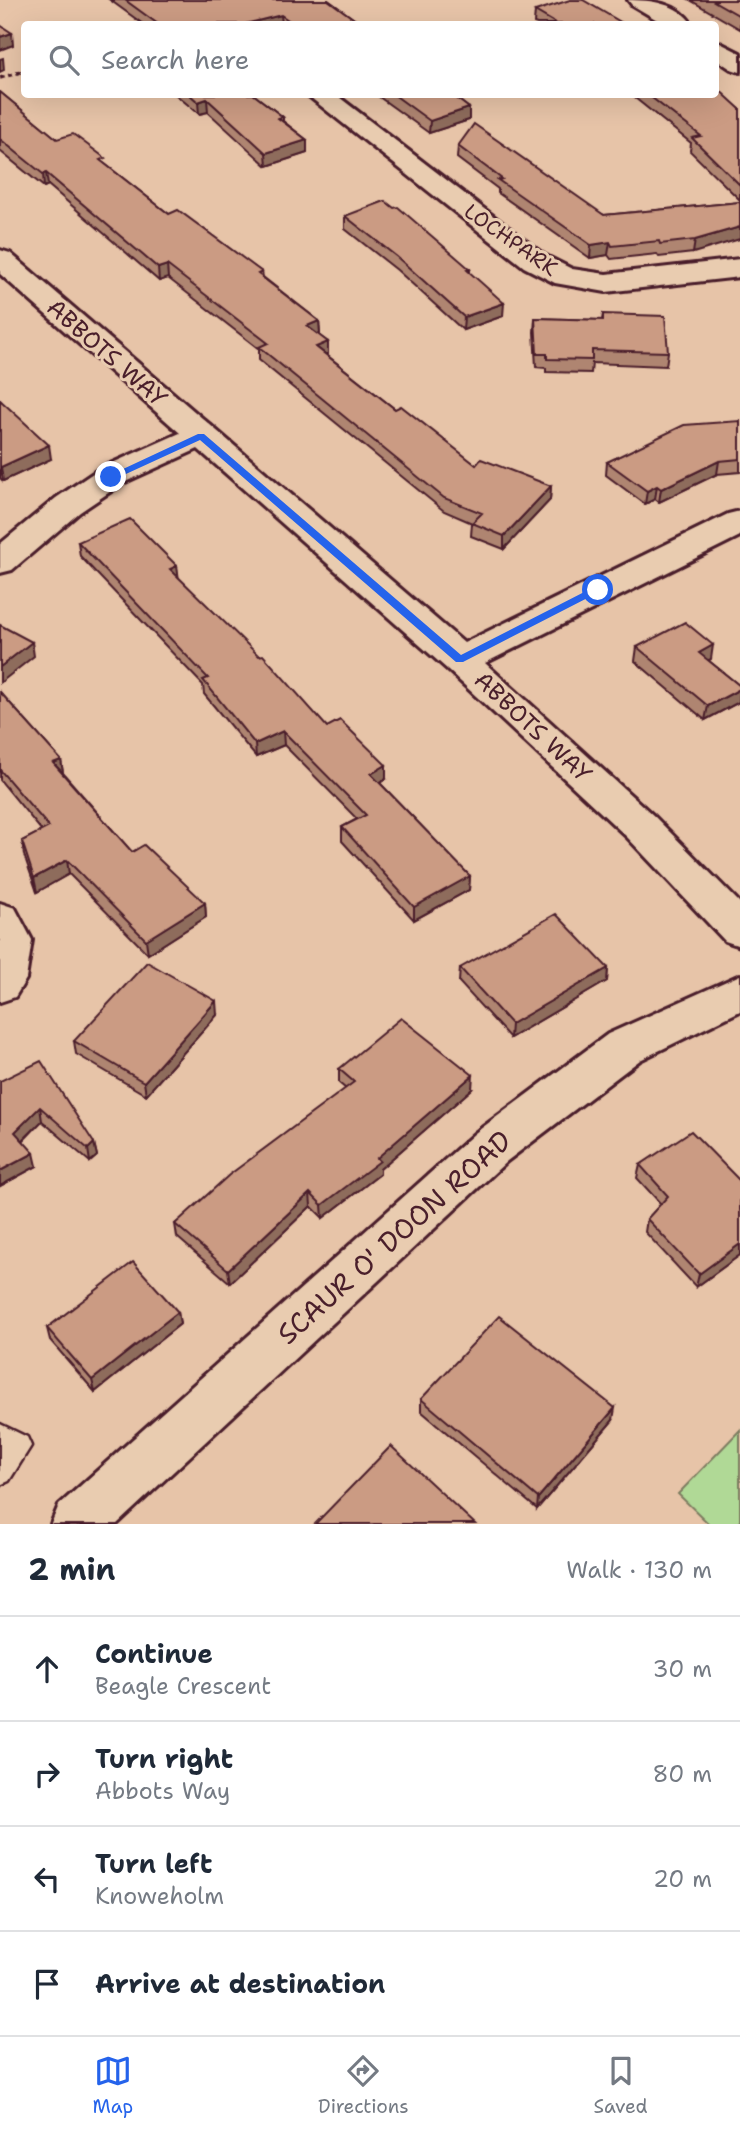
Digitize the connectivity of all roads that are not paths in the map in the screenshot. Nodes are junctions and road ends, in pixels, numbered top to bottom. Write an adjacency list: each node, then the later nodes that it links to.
1 (640, 0): 2 (street)
2 (675, 21)
3 (719, 50): 4 (street)
4 (740, 64)
5 (323, 98): 7 (street, LOCHPARK)
6 (0, 259): 8 (street, ABBOTS WAY)
7 (740, 268)
8 (201, 436): 10 (street); 11 (street, ABBOTS WAY)
9 (740, 522): 11 (street)
10 (0, 562)
11 (460, 660): 13 (street, ABBOTS WAY)
12 (0, 919): 14 (street)
13 (740, 930)
14 (0, 985)
15 (740, 992): 18 (street, SCAUR O' DOON ROAD)
16 (0, 1436): 17 (lane)
17 (0, 1472)
18 (78, 1524)

